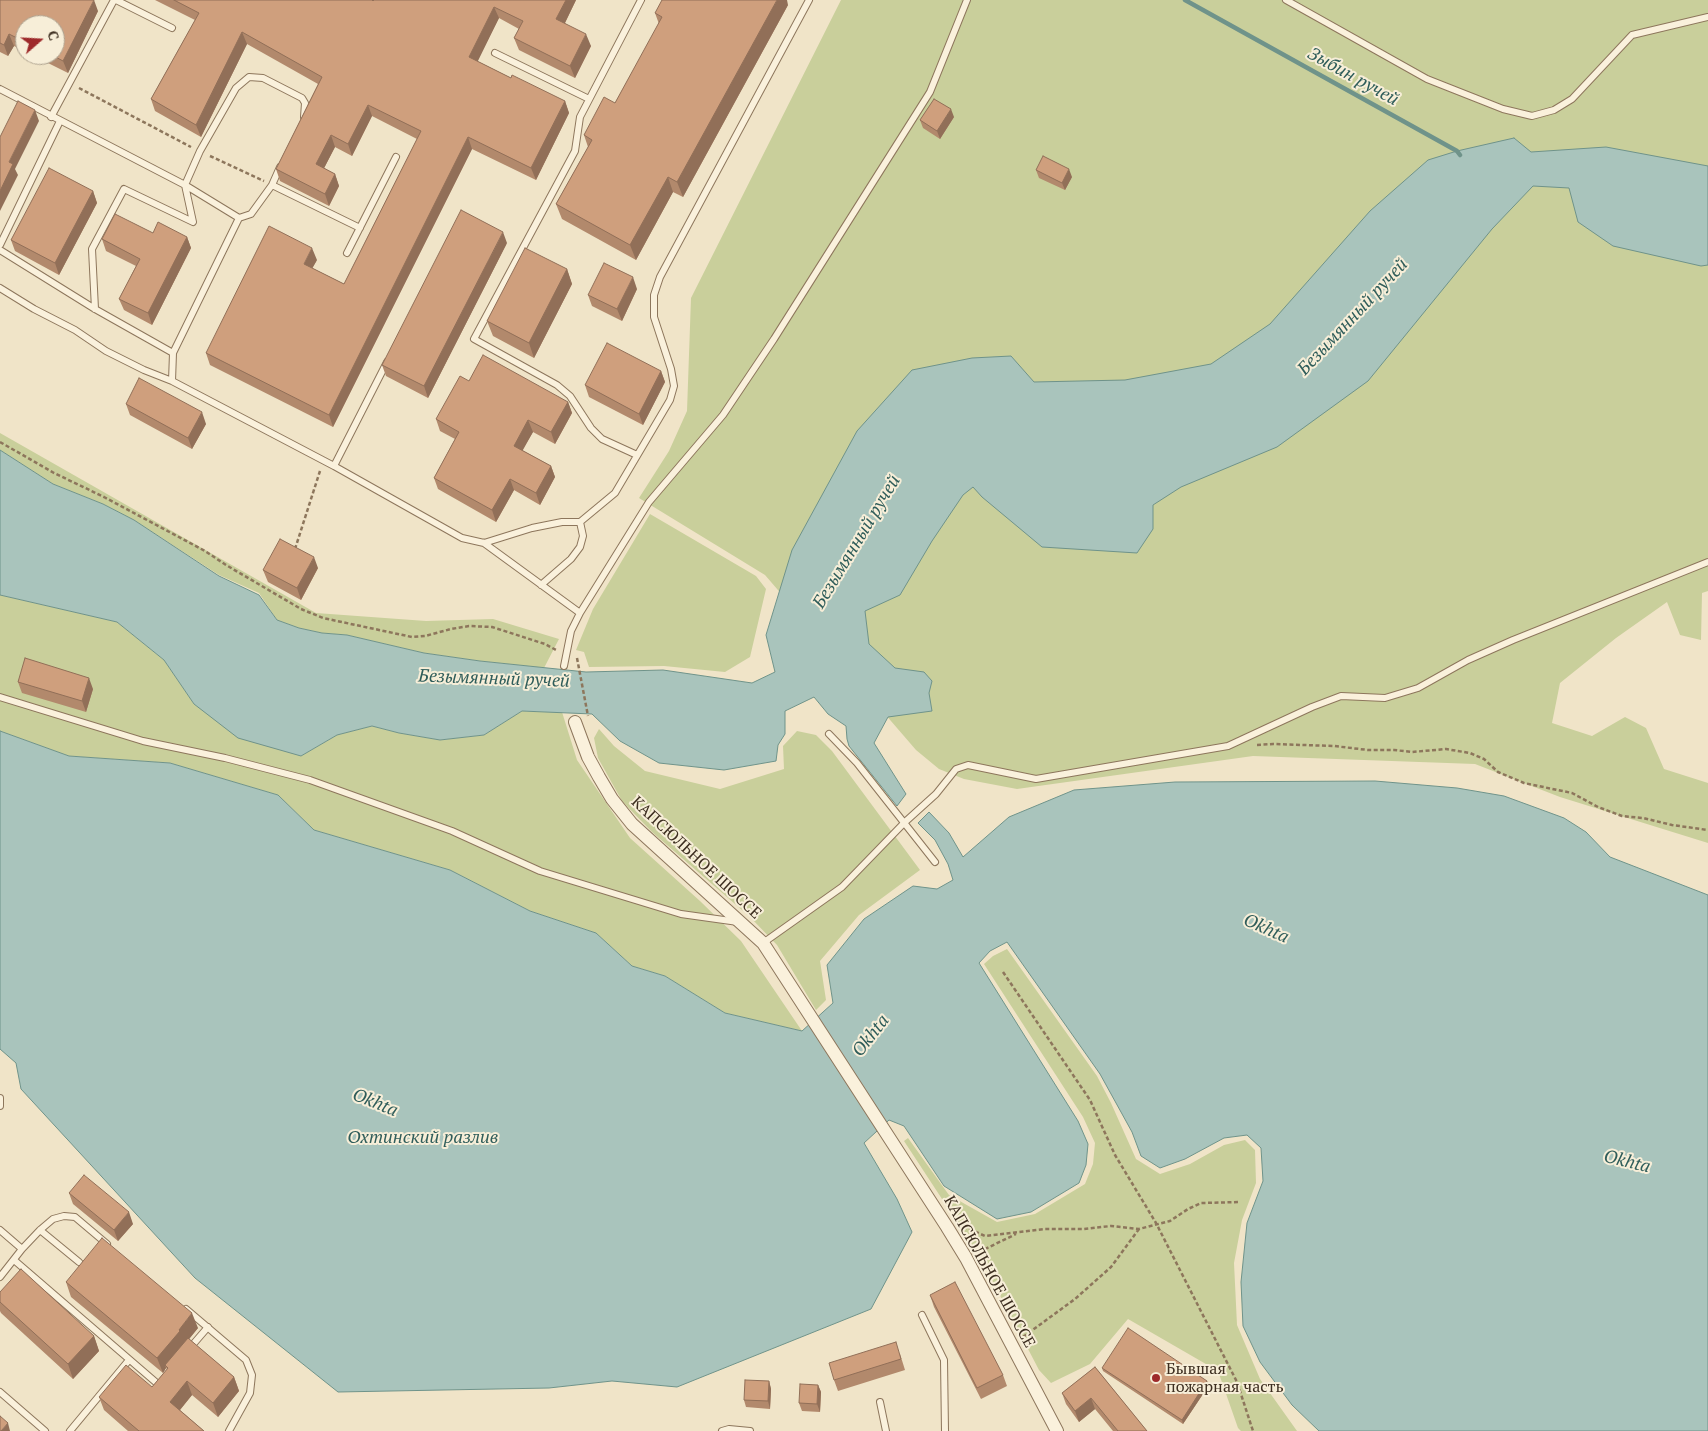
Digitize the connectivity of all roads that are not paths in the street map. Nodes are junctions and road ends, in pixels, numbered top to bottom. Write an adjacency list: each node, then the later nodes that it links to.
1 (115, 0): 7 (lane); 11 (lane)
2 (641, 0): 10 (lane)
3 (809, 0): 28 (lane)
4 (967, 0): 34 (lane)
5 (1286, 0): 6 (lane)
6 (1708, 17)
7 (172, 28)
8 (495, 53): 10 (lane)
9 (0, 89): 11 (lane)
10 (589, 99): 28 (lane)
11 (51, 117): 12 (lane)
12 (60, 121): 16 (lane); 20 (lane)
13 (300, 126): 16 (lane)
14 (396, 157): 19 (lane)
15 (284, 160): 17 (lane)
16 (185, 185): 18 (lane); 24 (lane)
17 (272, 185): 18 (lane); 19 (lane)
18 (239, 218): 25 (lane)
19 (360, 228): 22 (lane)
20 (0, 245)
21 (0, 250): 24 (lane)
22 (347, 253)
23 (0, 288): 27 (lane)
24 (95, 309): 25 (lane)
25 (174, 353): 27 (lane)
26 (392, 353): 29 (lane)
27 (172, 381): 29 (lane)
28 (637, 456): 30 (lane)
29 (334, 466): 31 (lane)
30 (580, 522): 31 (lane); 33 (lane)
31 (484, 543): 33 (lane)
32 (1708, 562): 39 (lane)
33 (541, 585): 34 (lane)
34 (580, 613): 35 (lane)
35 (564, 666)
36 (0, 697): 41 (lane)
37 (575, 722): 41 (street, КАПСЮЛЬНОЕ ШОССЕ)
38 (830, 734): 39 (lane)
39 (905, 822): 40 (lane); 42 (lane)
40 (934, 862)
41 (742, 923): 42 (street, КАПСЮЛЬНОЕ ШОССЕ)
42 (763, 943): 67 (street, КАПСЮЛЬНОЕ ШОССЕ)
43 (0, 1098): 44 (lane)
44 (0, 1106)
45 (0, 1230): 48 (lane)
46 (40, 1230): 47 (lane); 48 (lane); 50 (lane)
47 (112, 1248)
48 (22, 1249): 49 (lane)
49 (14, 1260): 51 (lane); 56 (lane)
50 (80, 1262)
51 (0, 1277)
52 (178, 1302): 54 (lane)
53 (922, 1315): 66 (lane)
54 (208, 1327): 55 (lane); 62 (lane)
55 (183, 1356)
56 (129, 1360): 57 (lane); 61 (lane)
57 (165, 1378)
58 (0, 1392): 60 (lane)
59 (880, 1402): 65 (lane)
60 (46, 1431)
61 (70, 1431)
62 (229, 1431)
63 (722, 1431): 64 (lane)
64 (750, 1431)
65 (886, 1431)
66 (945, 1431)
67 (1057, 1431)

